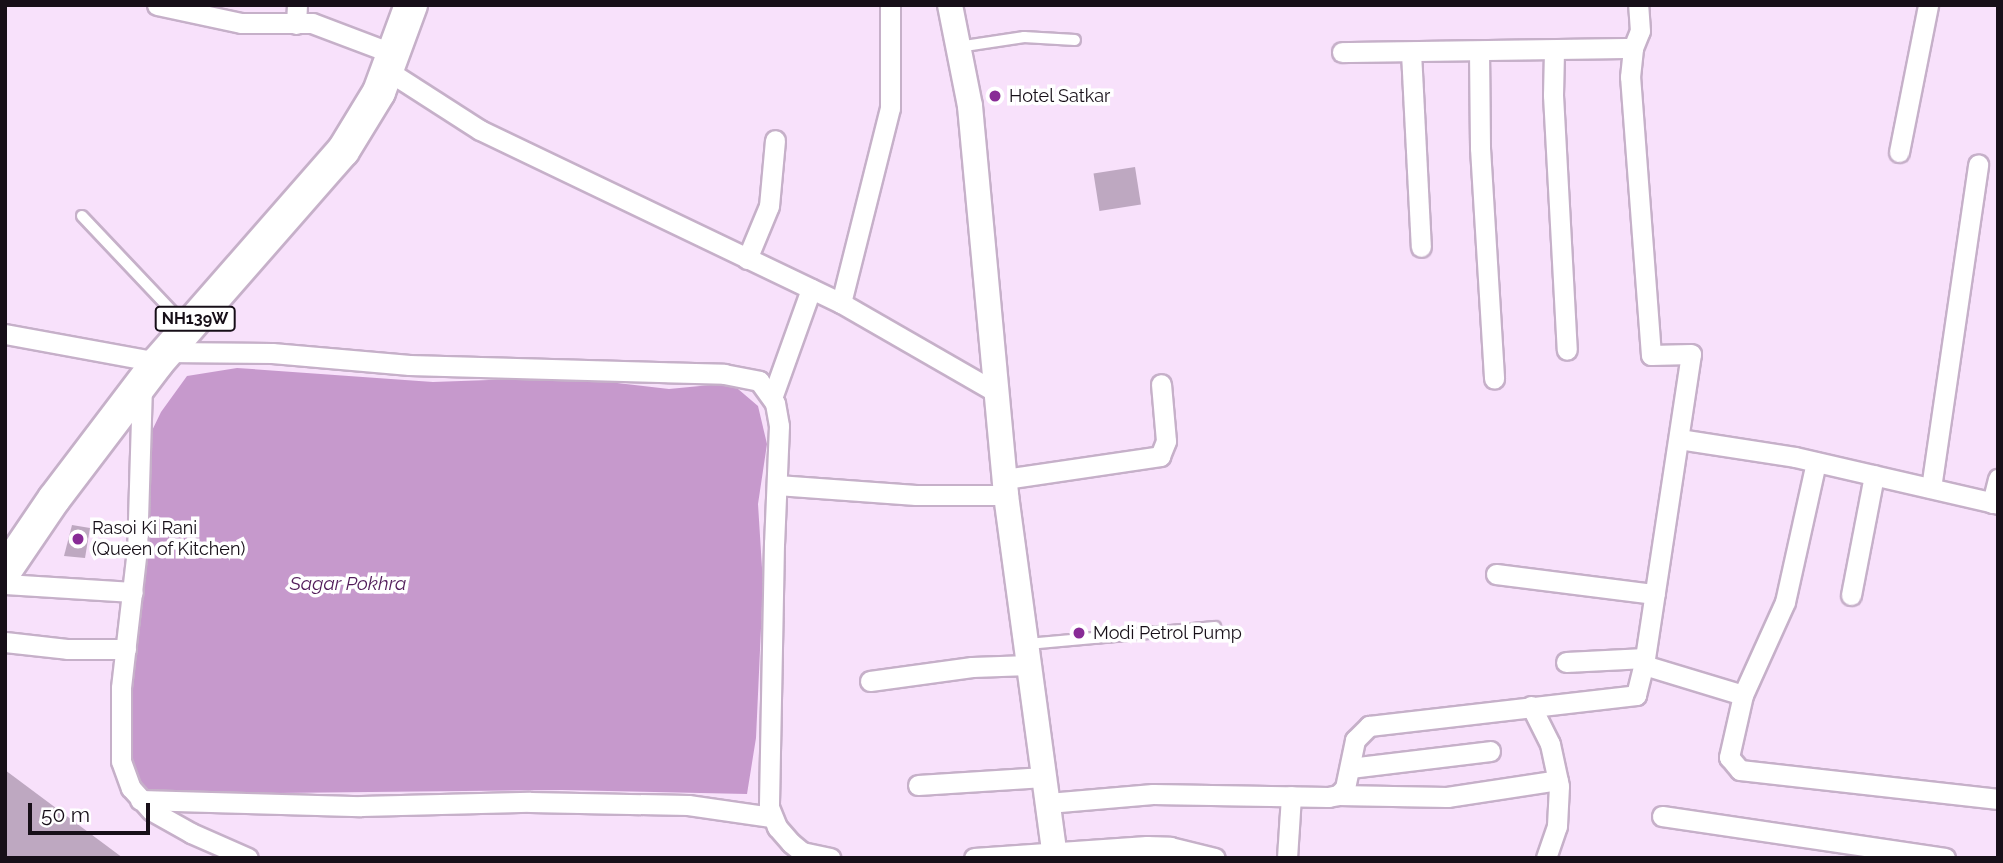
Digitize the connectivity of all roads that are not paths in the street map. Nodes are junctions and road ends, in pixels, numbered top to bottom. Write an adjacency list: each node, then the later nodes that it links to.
1 (157, 5): 7 (street)
2 (411, 5): 15 (highway, NH139W)
3 (890, 5): 23 (street)
4 (950, 5): 9 (street)
5 (1638, 5): 10 (street)
6 (1928, 5): 17 (street)
7 (297, 15): 15 (street)
8 (1074, 40): 9 (lane)
9 (958, 47): 30 (street)
10 (1633, 48): 12 (street); 32 (street)
11 (1479, 51): 12 (street); 14 (street); 28 (street)
12 (1554, 51): 26 (street)
13 (1342, 52): 14 (street)
14 (1411, 52): 20 (street)
15 (391, 63): 21 (street); 24 (highway, NH139W)
16 (775, 140): 21 (street)
17 (1899, 152)
18 (1978, 164): 38 (street)
19 (82, 216): 24 (lane)
20 (1421, 247)
21 (747, 259): 22 (street)
22 (811, 289): 23 (street); 31 (street)
23 (841, 303): 30 (street)
24 (188, 328): 27 (highway, NH139W)
25 (5, 334): 27 (street)
26 (1567, 350)
27 (155, 366): 31 (street); 40 (highway, NH139W); 43 (street)
28 (1494, 379)
29 (1161, 384): 37 (street)
30 (996, 392): 37 (street)
31 (772, 398): 36 (street)
32 (1679, 439): 33 (street); 44 (street)
33 (1816, 462): 34 (street); 53 (street)
34 (1874, 475): 38 (street); 45 (street)
35 (1998, 479): 39 (street)
36 (777, 485): 37 (street); 66 (street)
37 (1006, 487): 49 (street)
38 (1931, 488): 39 (street)
39 (1995, 503)
40 (5, 571)
41 (1496, 574): 44 (street)
42 (5, 584): 43 (street)
43 (133, 592): 48 (street)
44 (1655, 594): 51 (street)
45 (1851, 595)
46 (1215, 626): 49 (lane)
47 (5, 642): 48 (street)
48 (126, 649): 63 (street)
49 (1028, 654): 52 (street); 57 (street)
50 (1566, 662): 51 (street)
51 (1644, 662): 53 (street); 54 (street)
52 (870, 681)
53 (1743, 695): 62 (street)
54 (1539, 706): 56 (street); 58 (street)
55 (1490, 751): 56 (street)
56 (1350, 768): 60 (street)
57 (1044, 776): 59 (street); 64 (street)
58 (1558, 780): 60 (street); 73 (street)
59 (918, 785)
60 (1338, 795): 61 (street)
61 (1291, 796): 64 (street); 72 (street)
62 (1998, 799)
63 (140, 800): 66 (street); 68 (street)
64 (1048, 803): 67 (street)
65 (1662, 816): 74 (street)
66 (771, 817): 69 (street)
67 (1055, 855): 70 (street); 71 (street)
68 (248, 858)
69 (830, 858)
70 (974, 858)
71 (1215, 858)
72 (1287, 858)
73 (1546, 858)
74 (1945, 858)

